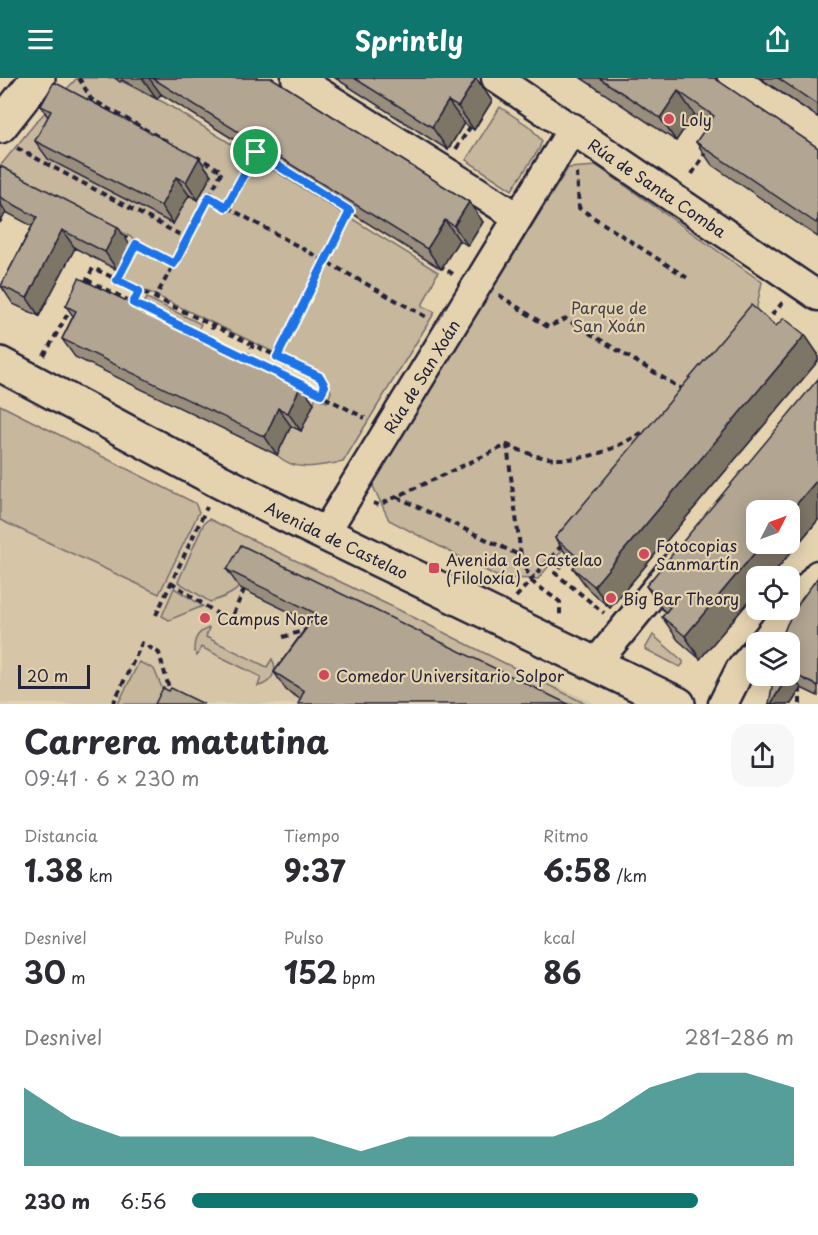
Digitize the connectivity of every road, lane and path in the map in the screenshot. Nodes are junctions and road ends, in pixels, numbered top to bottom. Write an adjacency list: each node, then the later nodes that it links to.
1 (38, 78): 8 (street)
2 (79, 78): 10 (path)
3 (296, 78): 22 (street)
4 (496, 78): 7 (street, Rúa de Santa Comba)
5 (732, 78): 9 (street)
6 (475, 118): 15 (path)
7 (573, 128): 22 (street, Rúa de San Xoán); 36 (street, Rúa de Santa Comba)
8 (4, 135): 24 (path)
9 (818, 135)
10 (172, 144)
11 (710, 145): 18 (path)
12 (247, 146): 13 (path)
13 (256, 152): 16 (path); 20 (path)
14 (192, 155): 19 (path)
15 (451, 157)
16 (266, 158)
17 (577, 165): 29 (path)
18 (692, 174)
19 (209, 197): 20 (path); 24 (path)
20 (226, 207): 26 (path)
21 (360, 217): 26 (path)
22 (519, 217): 60 (street, Rúa de San Xoán)
23 (115, 232): 25 (path)
24 (188, 239): 28 (path)
25 (136, 244): 28 (path); 31 (path)
26 (326, 261): 41 (path); 46 (path)
27 (432, 261): 32 (path)
28 (174, 264): 37 (path)
29 (689, 279)
30 (87, 280): 31 (path); 33 (path); 40 (path)
31 (117, 280): 34 (path)
32 (462, 280)
33 (81, 290)
34 (139, 291): 37 (path); 40 (path)
35 (790, 294): 43 (path)
36 (818, 296)
37 (155, 298): 42 (path)
38 (75, 301): 48 (path)
39 (509, 302): 52 (path)
40 (133, 303): 44 (path)
41 (436, 322)
42 (213, 326): 44 (path); 45 (path)
43 (761, 327)
44 (207, 339): 47 (path)
45 (253, 345): 46 (path); 47 (path)
46 (277, 357): 49 (path)
47 (247, 358): 51 (path)
48 (40, 362)
49 (288, 362): 51 (path); 53 (path)
50 (0, 364): 60 (street, Avenida de Castelao)
51 (281, 375): 53 (path)
52 (688, 393)
53 (321, 394): 54 (path)
54 (374, 423)
55 (654, 426): 56 (path)
56 (507, 445): 57 (path); 64 (path)
57 (397, 497): 58 (path); 64 (path)
58 (379, 505)
59 (203, 514): 67 (path)
60 (325, 533): 78 (street, Avenida de Castelao)
61 (564, 543): 66 (path)
62 (690, 548): 75 (street)
63 (570, 555): 75 (path)
64 (521, 556): 66 (path)
65 (818, 575): 76 (street)
66 (532, 579): 69 (path); 73 (path)
67 (171, 582): 71 (path); 72 (path)
68 (244, 590): 70 (path)
69 (514, 599)
70 (233, 614)
71 (156, 615)
72 (219, 615)
73 (560, 622)
74 (313, 628): 77 (path)
75 (623, 628): 78 (street)
76 (772, 632)
77 (283, 637)
78 (595, 663): 83 (street, Avenida de Castelao)
79 (746, 663): 84 (street)
80 (800, 686): 85 (path)
81 (113, 704): 82 (path)
82 (178, 704)
83 (678, 704)
84 (723, 704)
85 (800, 704)

